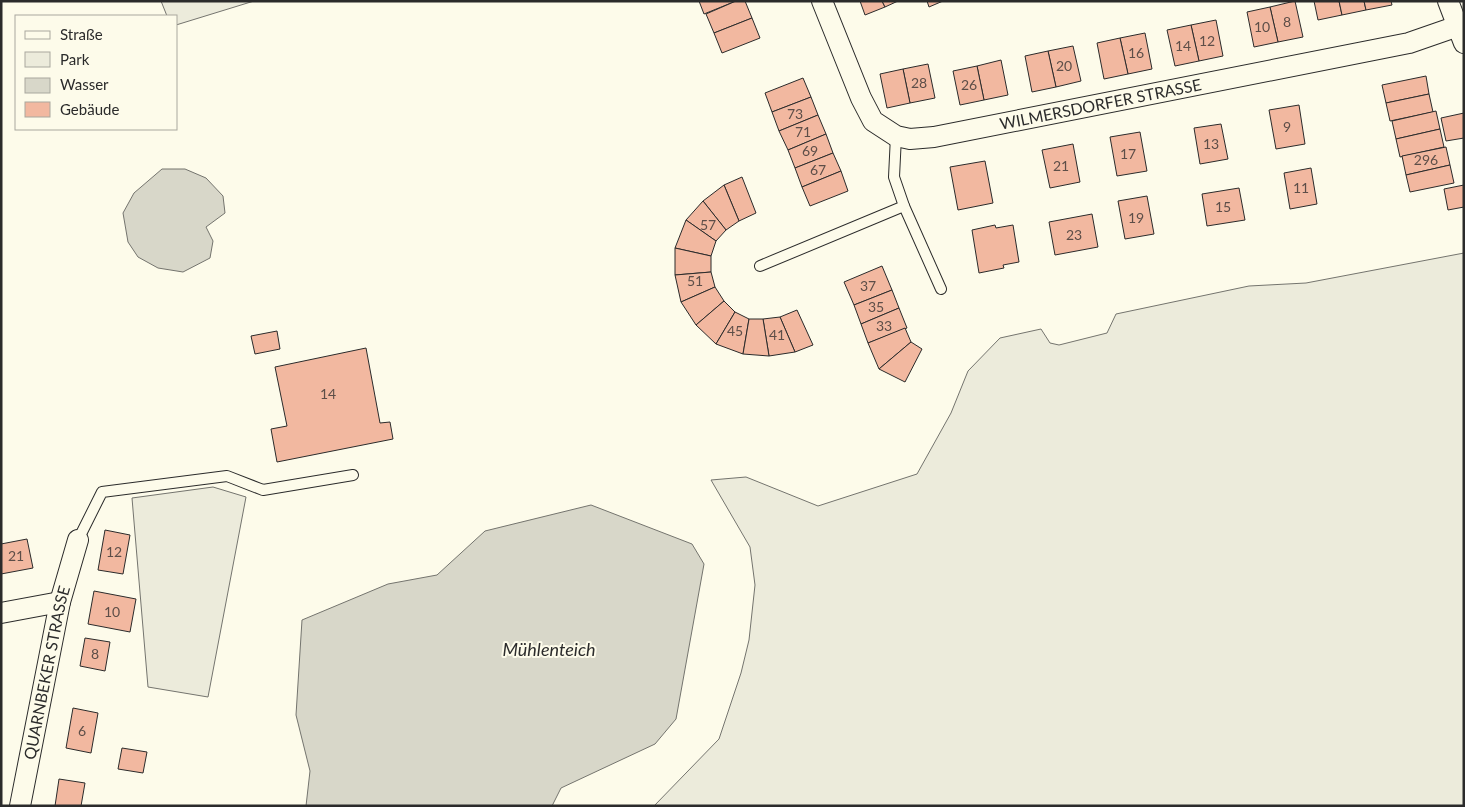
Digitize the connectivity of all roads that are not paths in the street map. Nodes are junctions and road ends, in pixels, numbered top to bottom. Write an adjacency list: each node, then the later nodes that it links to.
1 (822, 1): 4 (street, WILMERSDORFER STRASSE)
2 (1448, 1): 3 (street)
3 (1461, 34): 4 (street, WILMERSDORFER STRASSE)
4 (896, 136): 5 (lane)
5 (904, 206): 6 (lane); 7 (lane)
6 (760, 266)
7 (941, 290)
8 (352, 475): 9 (lane)
9 (78, 540): 10 (street, QUARNBEKER STRASSE)
10 (60, 602): 11 (street); 12 (street, QUARNBEKER STRASSE)
11 (1, 613)
12 (20, 806)

